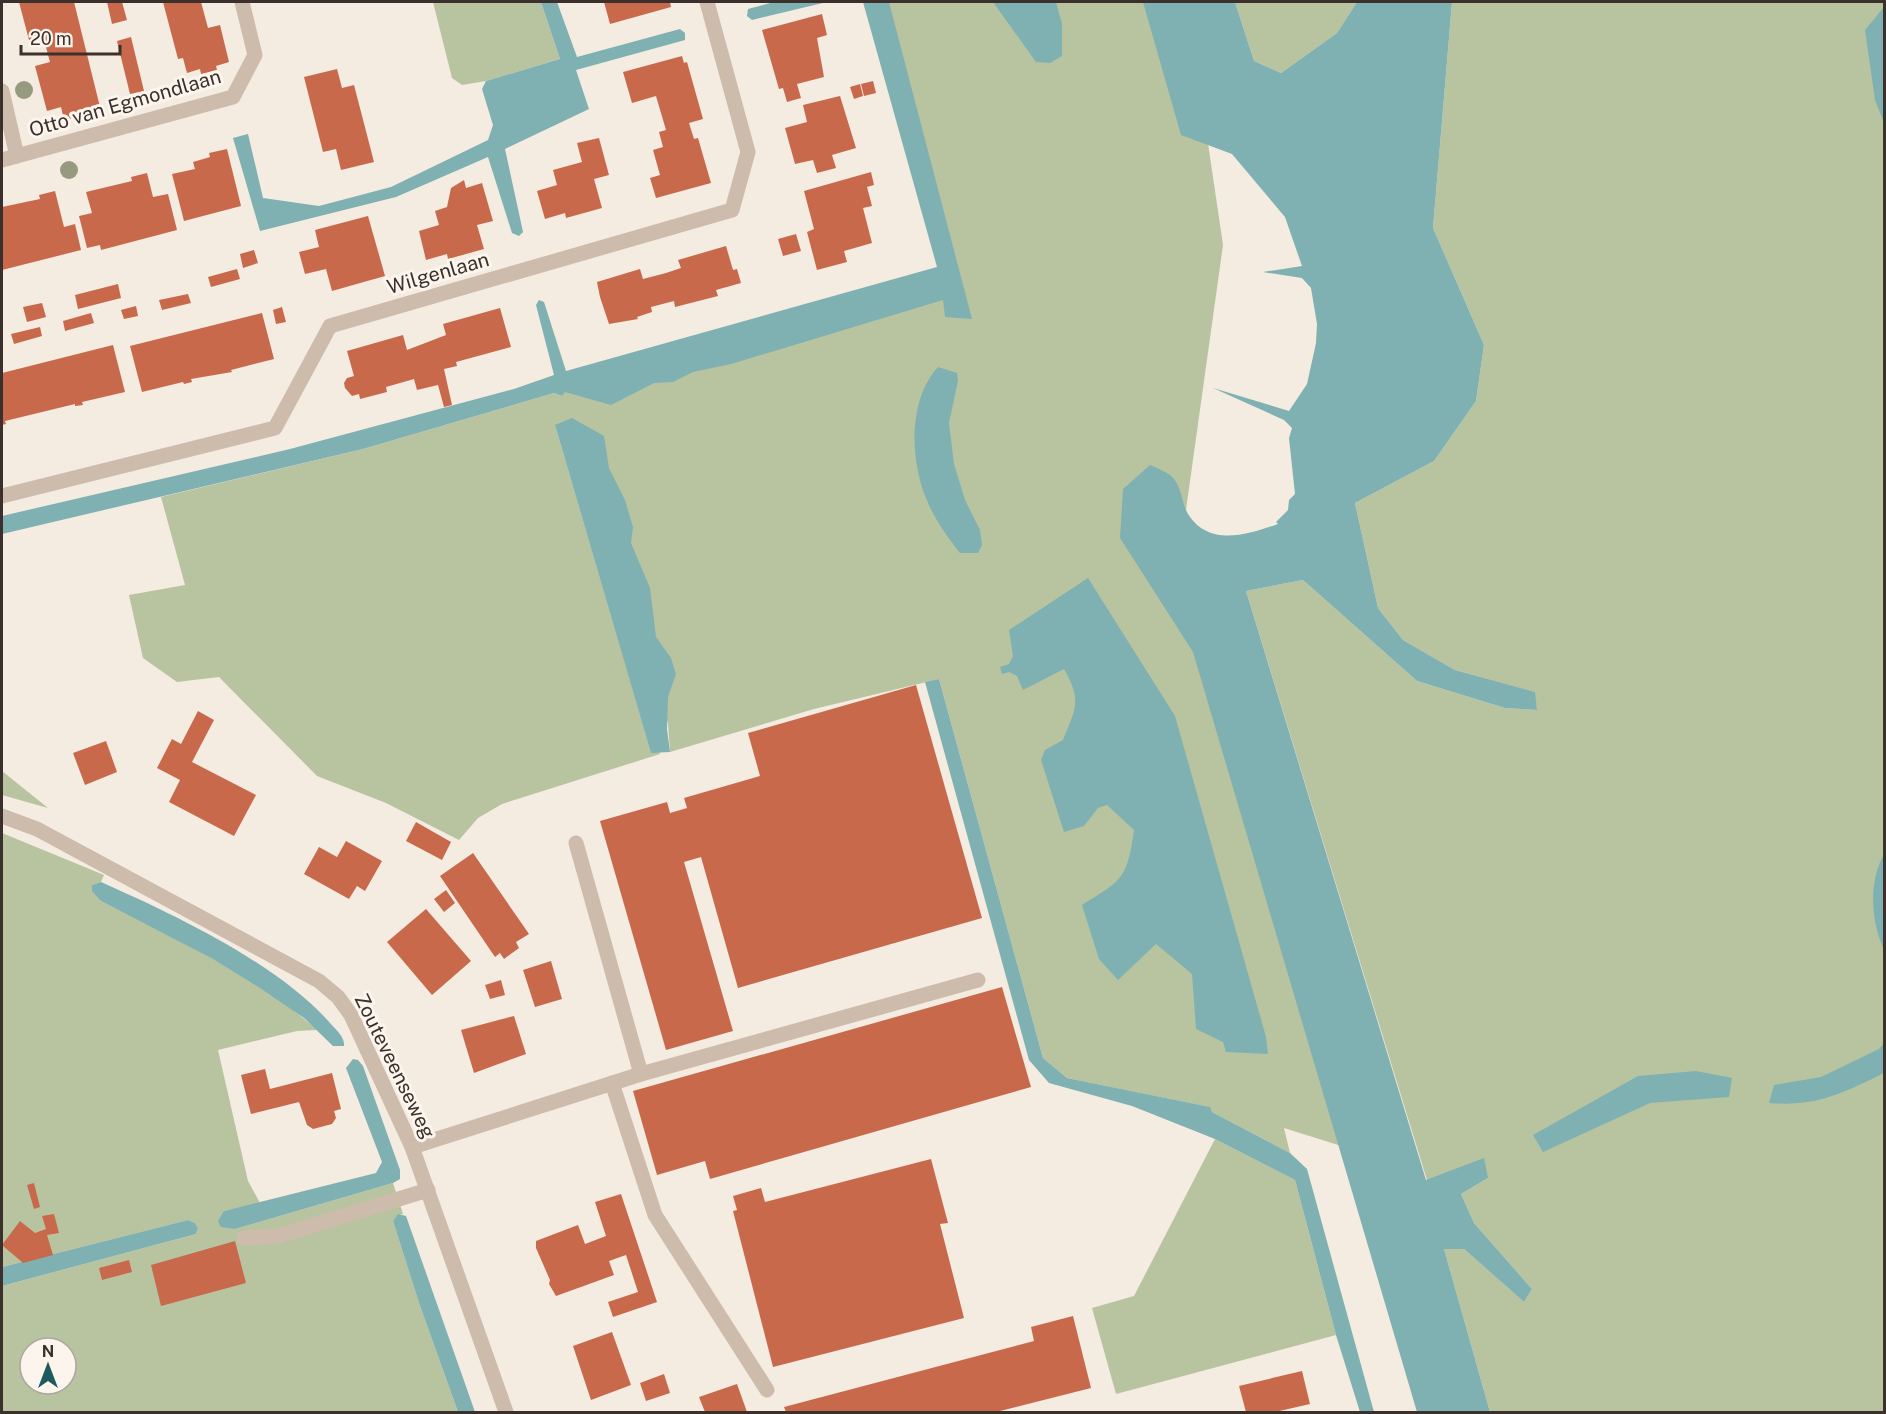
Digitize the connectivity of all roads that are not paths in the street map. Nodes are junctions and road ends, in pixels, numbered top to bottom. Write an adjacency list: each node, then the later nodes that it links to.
1 (242, 2): 4 (street, Otto van Egmondlaan)
2 (707, 2): 6 (street, Wilgenlaan)
3 (2, 91): 4 (street)
4 (17, 156): 5 (street, Otto van Egmondlaan)
5 (2, 160)
6 (2, 496)
7 (2, 816): 12 (street, Zouteveenseweg)
8 (576, 843): 10 (street)
9 (978, 980): 10 (street)
10 (641, 1074): 11 (street)
11 (612, 1083): 12 (street); 15 (street)
12 (412, 1147): 13 (street, Zouteveenseweg)
13 (428, 1190): 14 (street); 16 (street, Zouteveenseweg)
14 (244, 1238)
15 (767, 1390)
16 (506, 1413)

